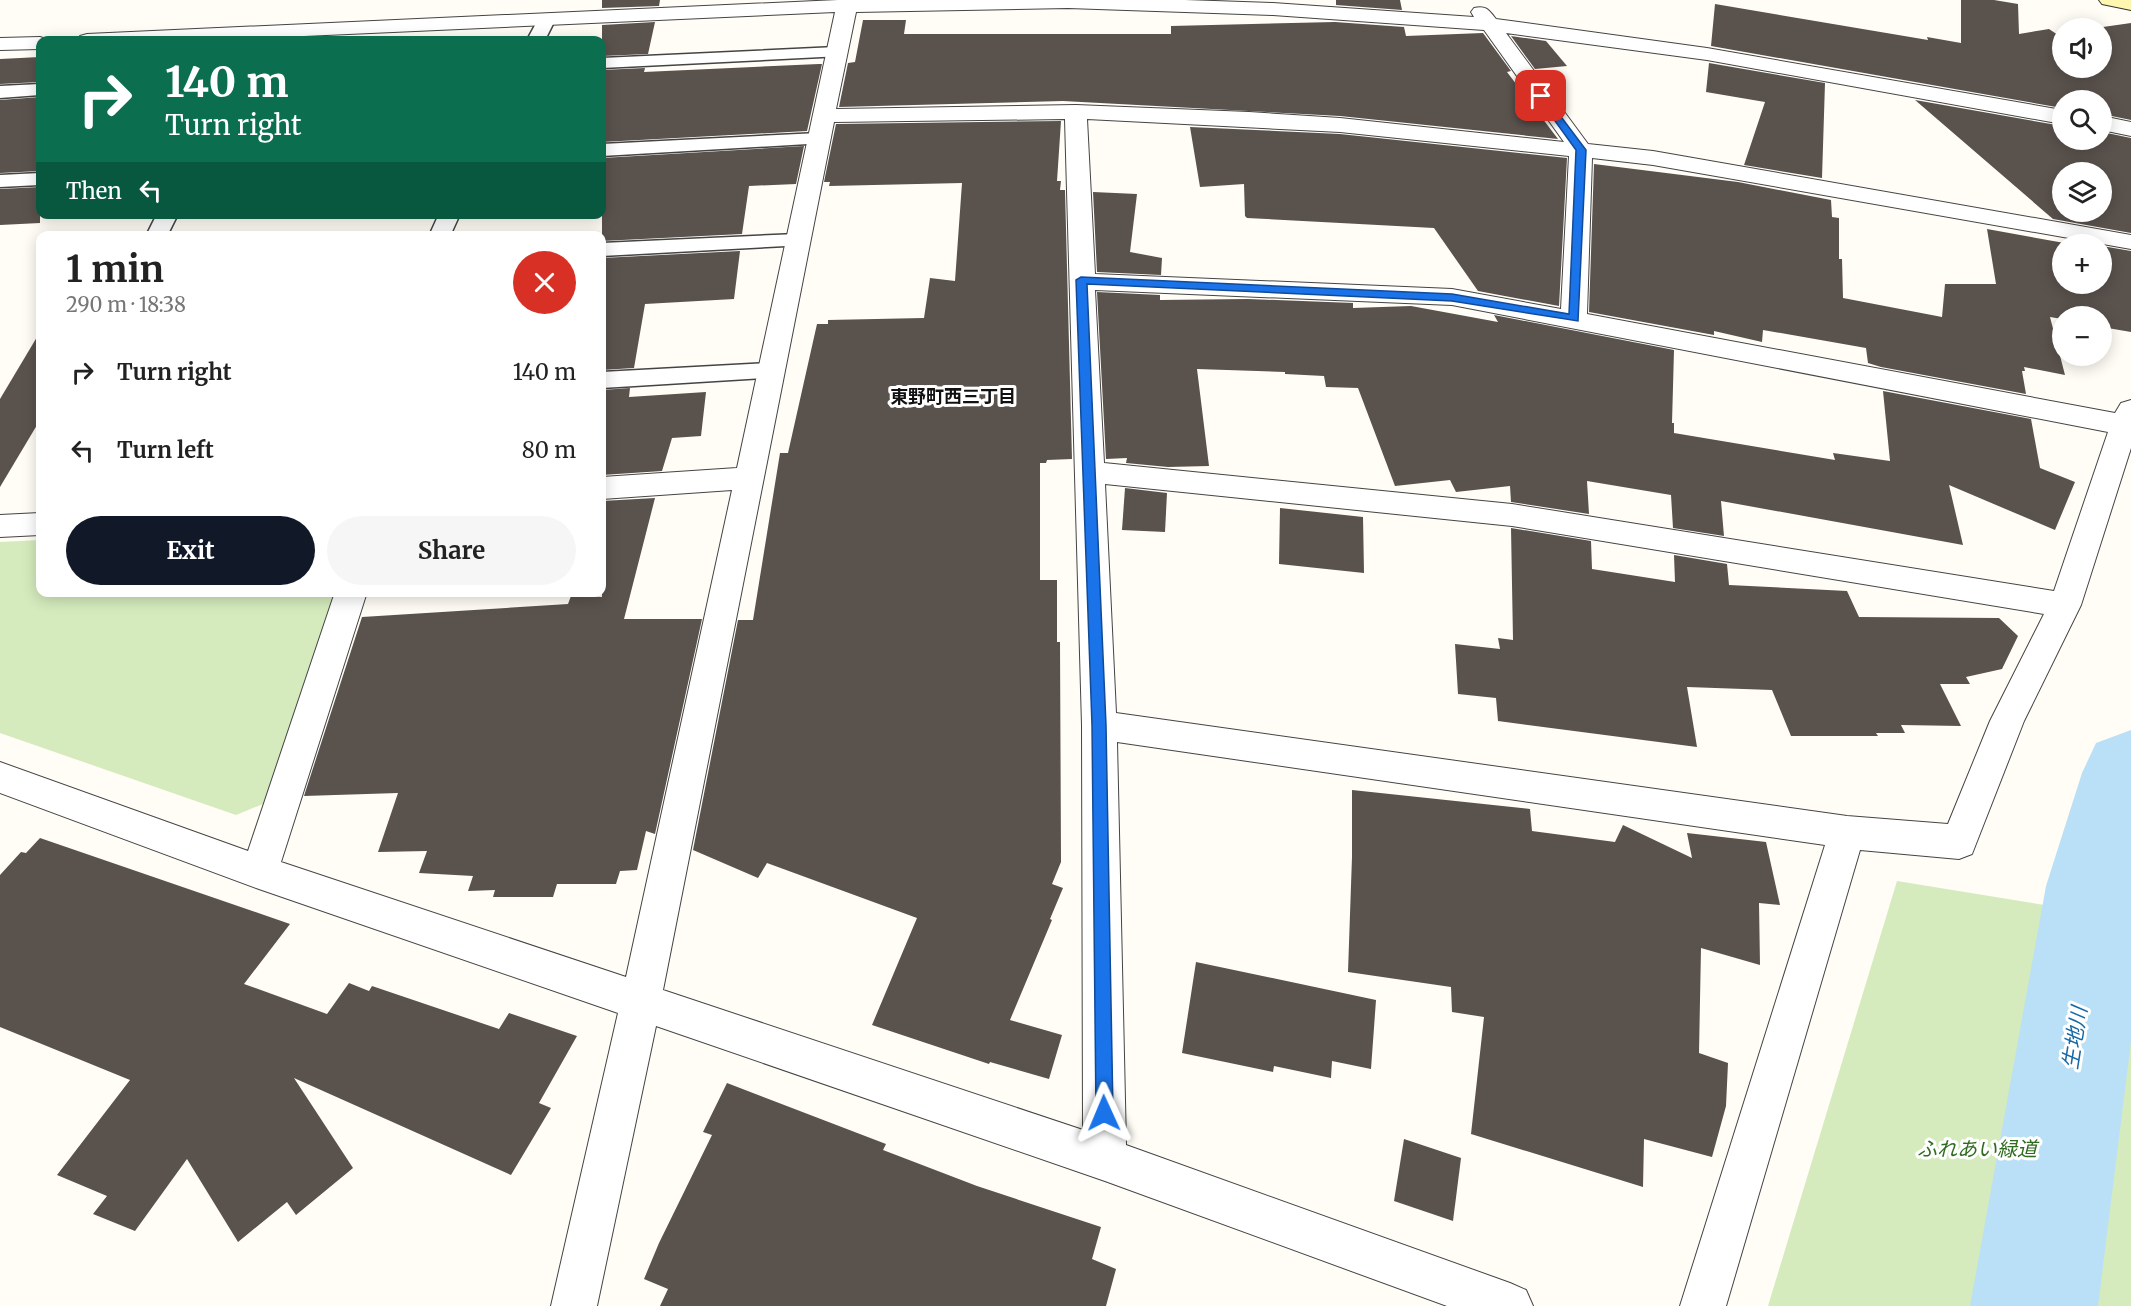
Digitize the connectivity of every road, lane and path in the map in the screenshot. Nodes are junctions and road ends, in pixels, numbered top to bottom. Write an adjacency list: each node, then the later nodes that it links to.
1 (1474, 0): 6 (street)
2 (2109, 0): 4 (main road)
3 (847, 3): 5 (street); 6 (street); 11 (street)
4 (2131, 4)
5 (546, 20): 7 (street); 8 (lane)
6 (1488, 24): 16 (street); 21 (street)
7 (179, 36)
8 (538, 36)
9 (36, 43): 10 (street)
10 (0, 44)
11 (836, 52): 12 (lane); 18 (street)
12 (606, 63)
13 (36, 90): 14 (lane)
14 (0, 92)
15 (1076, 112): 18 (street); 21 (street); 27 (street)
16 (2052, 115)
17 (2112, 125): 19 (street)
18 (820, 127): 20 (lane); 24 (street)
19 (2131, 129)
20 (606, 150)
21 (1581, 150): 25 (street); 28 (street)
22 (36, 179): 23 (lane)
23 (0, 181)
24 (797, 240): 26 (lane); 29 (street)
25 (2131, 242)
26 (606, 250)
27 (1081, 280): 28 (street); 32 (street)
28 (1574, 319): 31 (street)
29 (770, 371): 30 (lane); 33 (street)
30 (606, 380)
31 (2127, 417): 38 (street)
32 (1090, 472): 38 (street); 39 (street)
33 (747, 478): 34 (street); 43 (street)
34 (606, 488)
35 (36, 524): 36 (street)
36 (0, 526)
37 (349, 597): 42 (street)
38 (2065, 605): 41 (street)
39 (1099, 725): 41 (street); 44 (street)
40 (0, 777): 42 (street)
41 (1847, 832): 47 (street)
42 (259, 872): 43 (street)
43 (641, 1001): 44 (street); 45 (street)
44 (1105, 1159): 46 (street)
45 (574, 1306)
46 (1510, 1306)
47 (1702, 1306)

